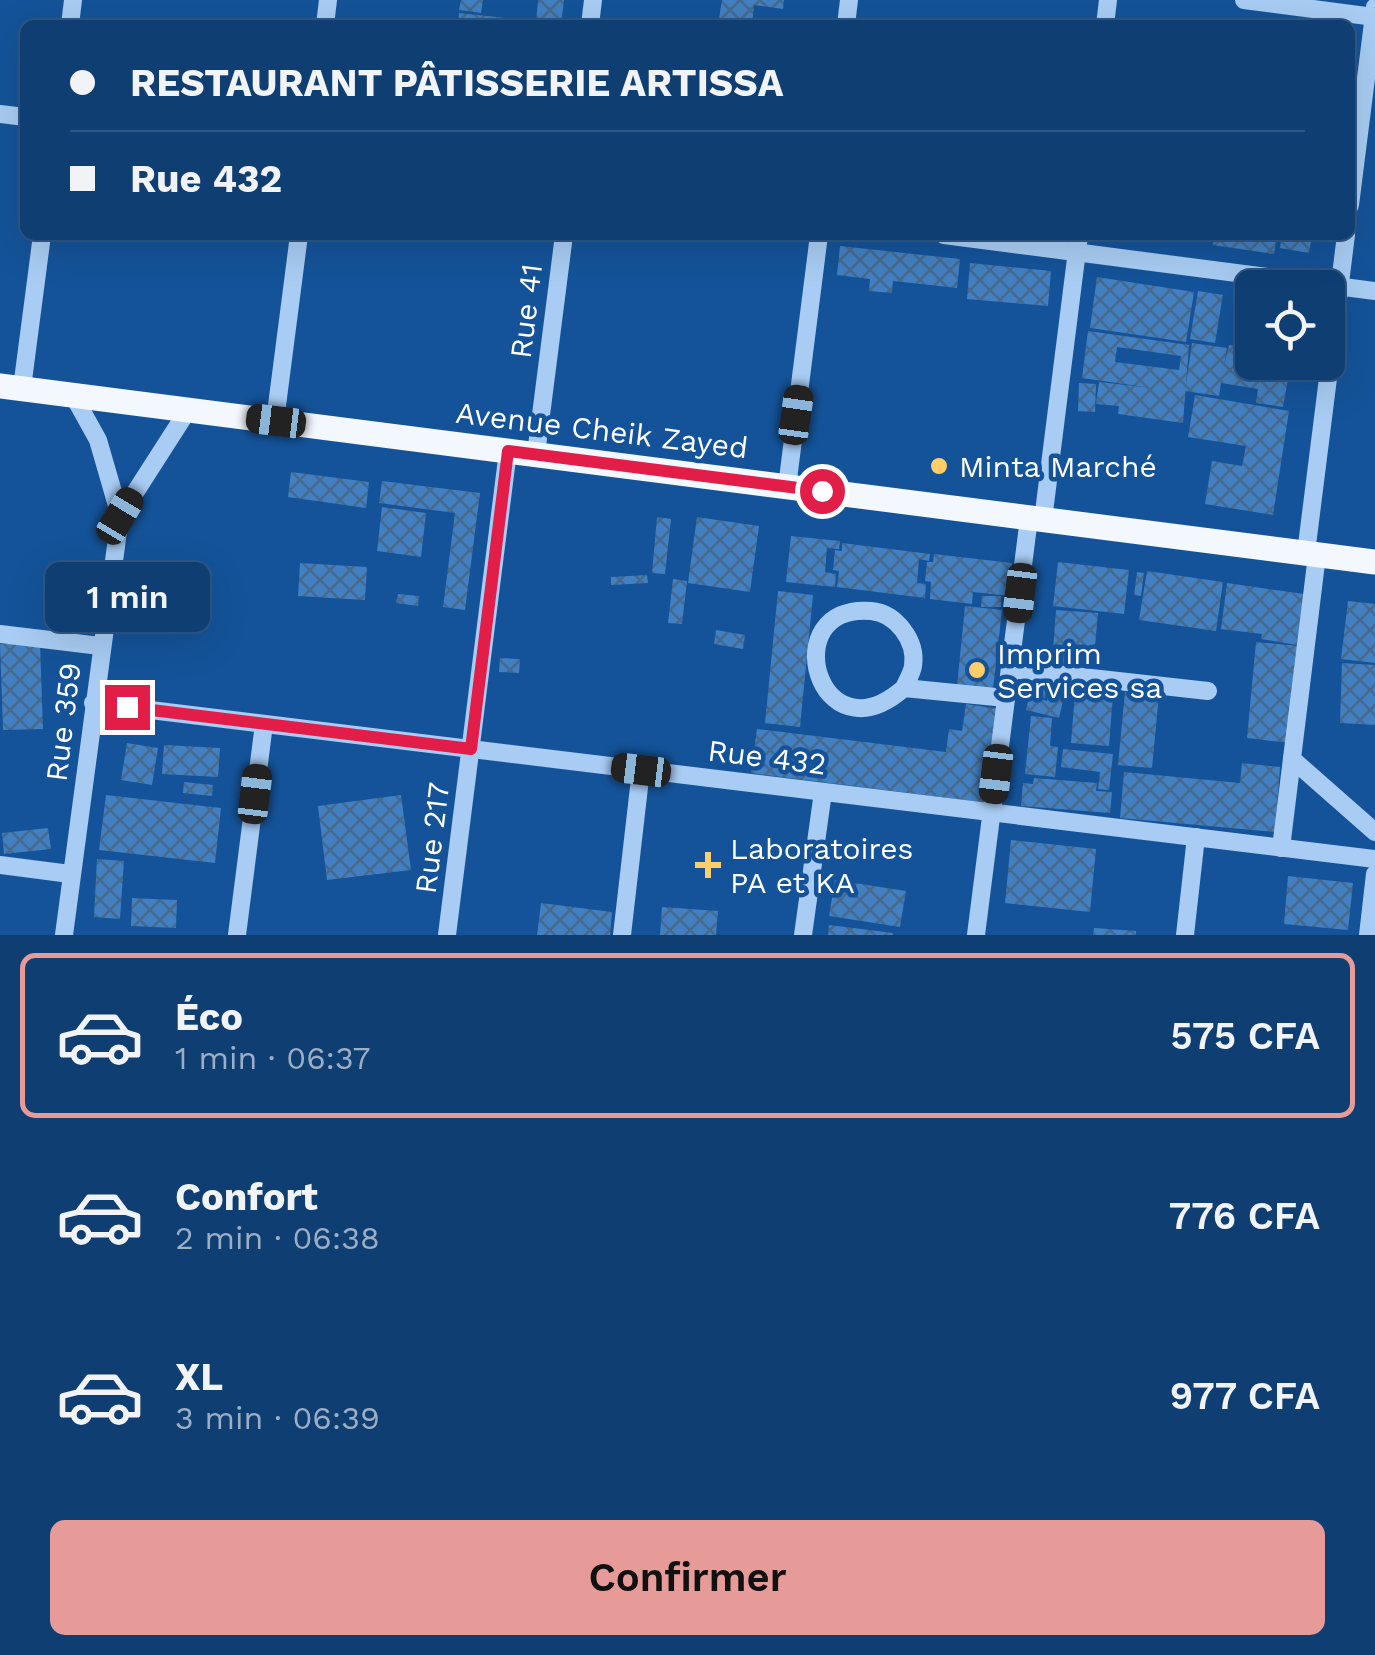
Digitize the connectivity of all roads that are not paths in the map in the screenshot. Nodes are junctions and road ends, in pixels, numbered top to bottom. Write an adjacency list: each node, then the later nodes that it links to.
1 (1244, 0): 3 (street)
2 (1375, 6): 3 (street)
3 (1374, 17): 4 (street)
4 (1355, 167)
5 (41, 240): 17 (street)
6 (298, 240): 20 (street)
7 (563, 240): 22 (street, Rue 41)
8 (819, 240): 23 (street)
9 (1018, 240): 11 (street)
10 (1345, 240): 13 (street)
11 (1078, 244): 12 (street); 25 (street)
12 (1240, 270)
13 (1342, 270)
14 (1345, 287): 15 (street)
15 (1375, 290)
16 (1330, 380): 26 (street)
17 (11, 387): 18 (main road, Avenue Cheik Zayed)
18 (73, 395): 19 (main road, Avenue Cheik Zayed); 24 (street)
19 (188, 410): 20 (main road, Avenue Cheik Zayed); 24 (street)
20 (276, 421): 21 (main road, Avenue Cheik Zayed)
21 (508, 451): 22 (main road, Avenue Cheik Zayed); 36 (street, Rue 217)
22 (536, 454): 23 (main road, Avenue Cheik Zayed)
23 (788, 487): 25 (main road, Avenue Cheik Zayed)
24 (120, 516): 29 (street, Rue 359)
25 (1036, 519): 26 (main road, Avenue Cheik Zayed); 30 (street)
26 (1312, 554): 27 (main road, Avenue Cheik Zayed); 37 (street)
27 (1375, 562)
28 (0, 634): 29 (street)
29 (100, 646): 34 (street, Rue 359)
30 (1010, 668): 32 (street); 33 (street)
31 (904, 688): 31 (street); 33 (street)
32 (1208, 692)
33 (1006, 698): 40 (street)
34 (92, 702): 35 (street, Rue 432); 46 (street, Rue 359)
35 (264, 724): 36 (street, Rue 432); 49 (street)
36 (471, 749): 38 (street, Rue 432); 50 (street, Rue 217)
37 (1292, 759): 41 (street); 43 (street)
38 (641, 770): 39 (street, Rue 432); 51 (street)
39 (823, 792): 40 (street, Rue 432); 52 (street)
40 (992, 813): 42 (street, Rue 432); 53 (street)
41 (1375, 832)
42 (1196, 838): 43 (street, Rue 432); 54 (street)
43 (1280, 848): 44 (street, Rue 432)
44 (1375, 859)
45 (0, 865): 46 (street)
46 (70, 874): 48 (street, Rue 359)
47 (1375, 874): 55 (street)
48 (64, 935)
49 (237, 935)
50 (448, 935)
51 (622, 935)
52 (803, 935)
53 (976, 935)
54 (1185, 935)
55 (1368, 935)

